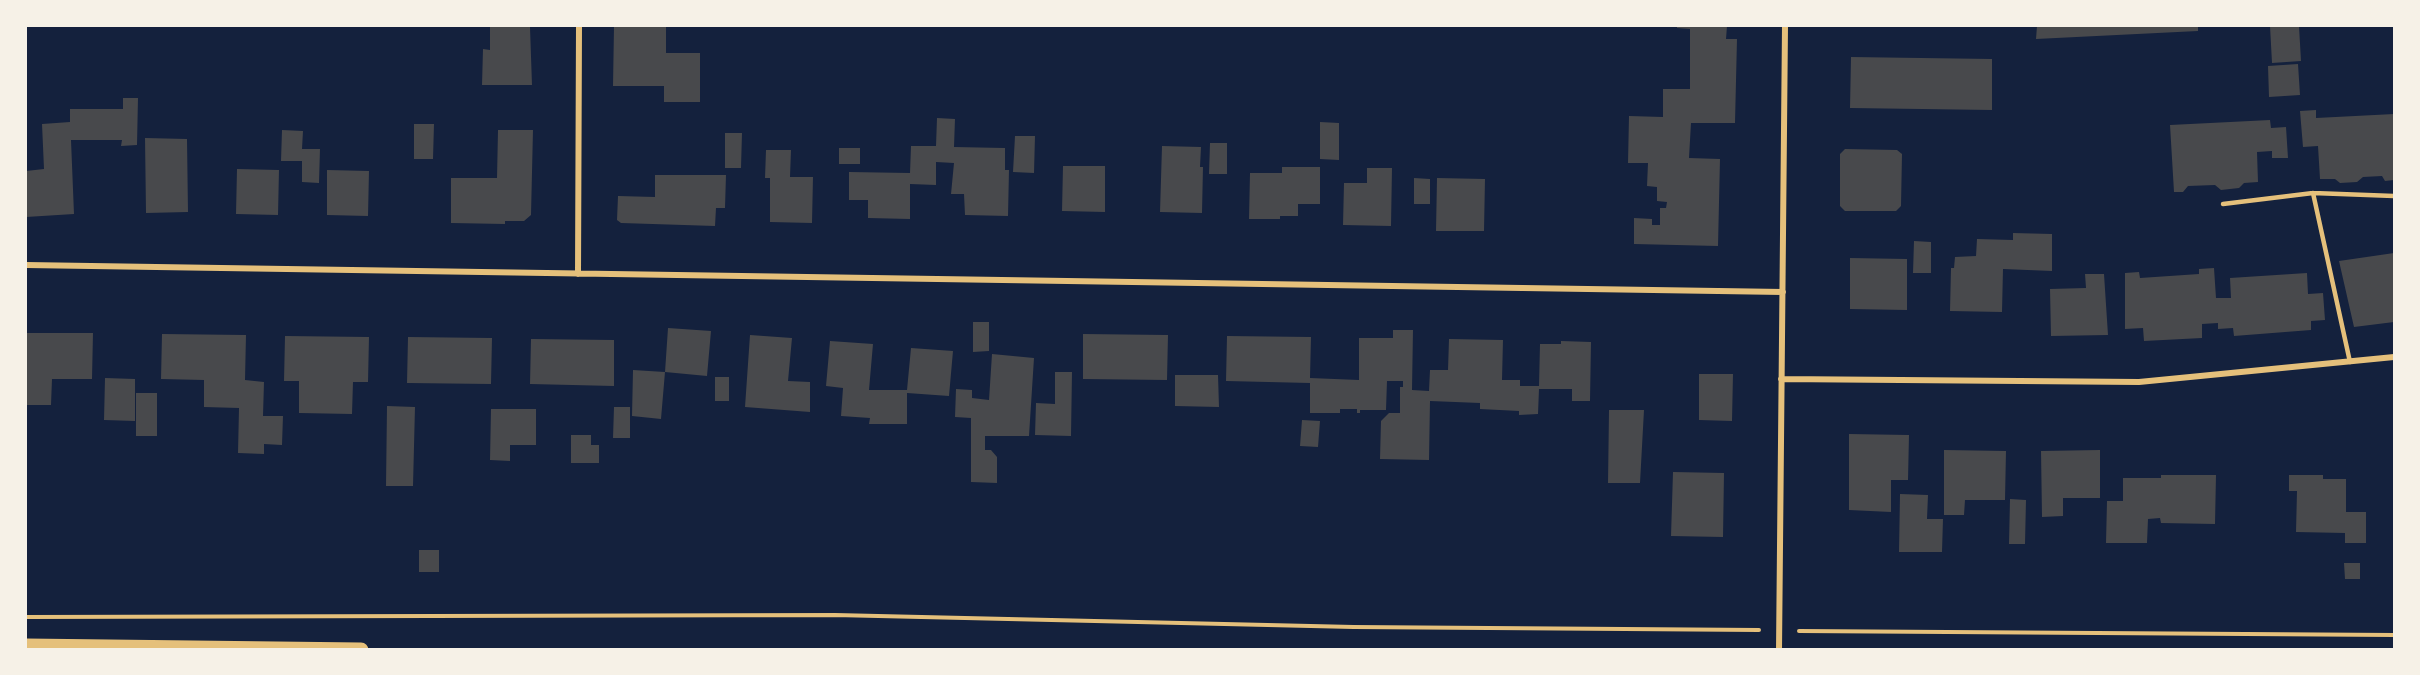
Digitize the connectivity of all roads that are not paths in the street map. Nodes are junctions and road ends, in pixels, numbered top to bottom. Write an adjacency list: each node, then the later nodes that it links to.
1 (579, 26): 7 (street)
2 (1785, 26): 8 (street)
3 (2313, 193): 4 (lane); 5 (lane); 10 (lane)
4 (2394, 196)
5 (2223, 204)
6 (26, 265): 7 (street)
7 (578, 274): 8 (street)
8 (1783, 292): 11 (street)
9 (2394, 357): 10 (street)
10 (2350, 362): 11 (street)
11 (1781, 379): 14 (street)
12 (26, 646): 13 (main road)
13 (361, 650)
14 (1779, 650)

